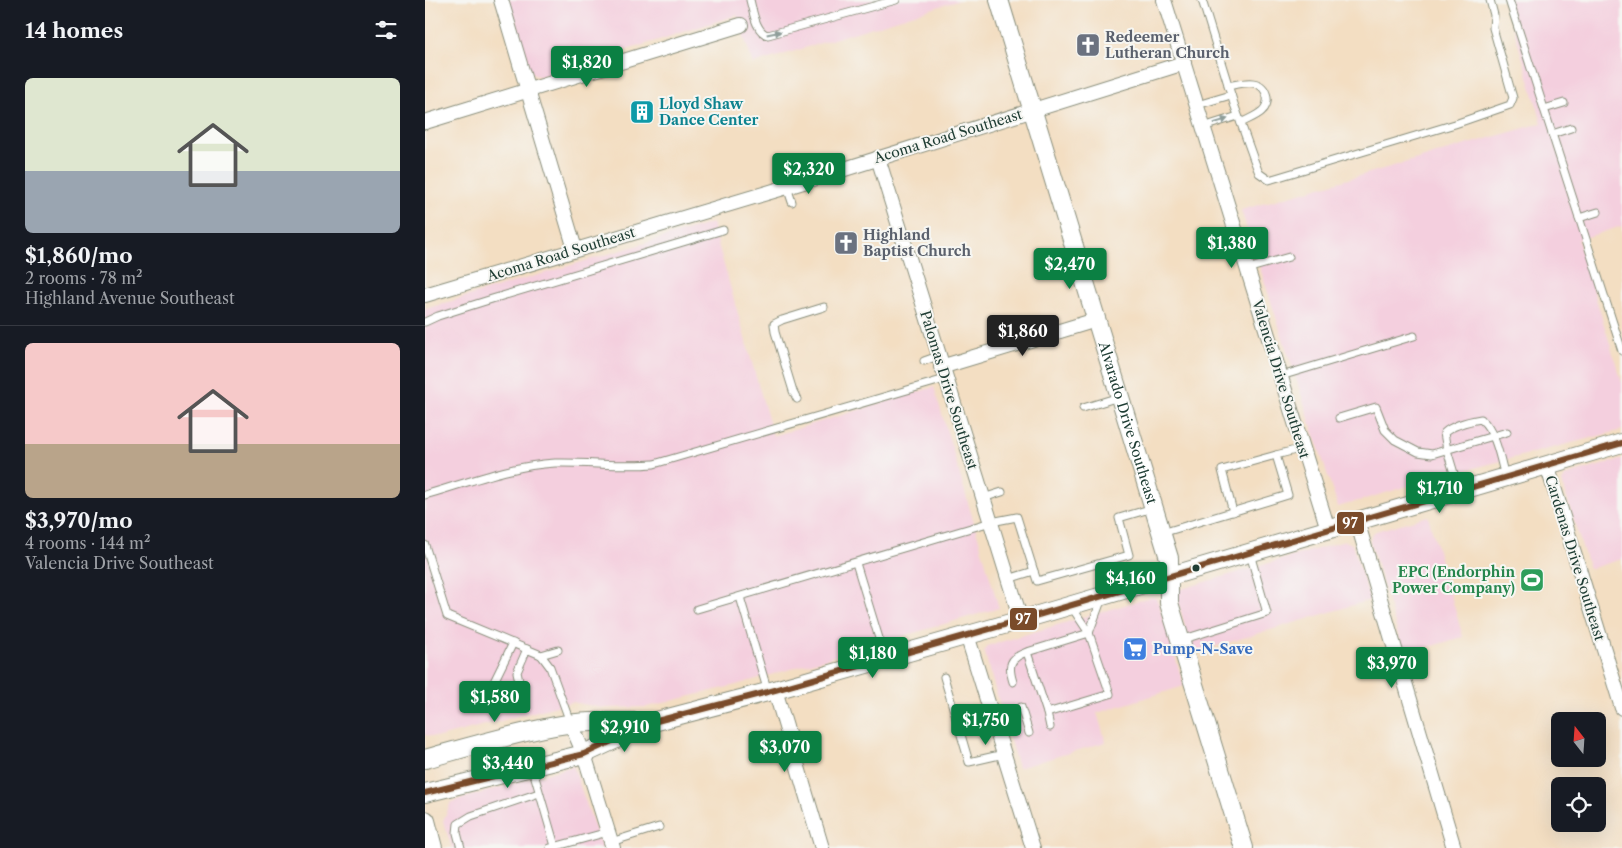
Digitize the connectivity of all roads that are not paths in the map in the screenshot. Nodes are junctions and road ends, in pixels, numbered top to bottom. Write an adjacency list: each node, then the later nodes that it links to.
1 (501, 0): 12 (street)
2 (750, 0): 3 (lane, one-way to 3)
3 (896, 0)
4 (999, 0): 17 (street, Alvarado Drive Southeast)
5 (1164, 0): 10 (street, Valencia Drive Southeast)
6 (1202, 0): 11 (lane)
7 (1490, 0): 18 (lane)
8 (1509, 0): 16 (lane)
9 (741, 25): 12 (street)
10 (1184, 63): 15 (street, Valencia Drive Southeast); 17 (street, Acoma Road Southeast)
11 (1228, 86): 13 (lane); 18 (lane)
12 (528, 91): 19 (street); 29 (street)
13 (1231, 95): 15 (lane); 18 (lane)
14 (1564, 103): 16 (lane)
15 (1197, 105): 20 (street, Valencia Drive Southeast)
16 (1544, 109): 22 (lane)
17 (1033, 110): 23 (street, Acoma Road Southeast); 34 (street, Alvarado Drive Southeast)
18 (1239, 119): 20 (lane, one-way to 18)
19 (425, 122)
20 (1203, 127): 31 (street, Valencia Drive Southeast)
21 (1571, 128): 22 (lane)
22 (1552, 134): 27 (lane)
23 (878, 158): 24 (street, Acoma Road Southeast); 39 (street, Palomas Drive Southeast)
24 (787, 187): 25 (lane); 29 (street, Acoma Road Southeast)
25 (792, 202)
26 (1598, 212): 27 (lane)
27 (1579, 218): 37 (lane)
28 (723, 230): 35 (lane)
29 (575, 249): 32 (street, Acoma Road Southeast)
30 (1289, 257): 31 (lane)
31 (1247, 269): 40 (street, Valencia Drive Southeast)
32 (425, 295)
33 (824, 308): 42 (lane)
34 (1096, 320): 39 (street); 41 (street, Alvarado Drive Southeast)
35 (425, 322)
36 (1414, 336): 40 (lane)
37 (1622, 351)
38 (924, 361): 39 (lane)
39 (942, 367): 55 (lane); 56 (street, Palomas Drive Southeast)
40 (1281, 376): 48 (street, Valencia Drive Southeast)
41 (1119, 396): 43 (lane); 57 (street, Alvarado Drive Southeast)
42 (797, 399)
43 (1083, 408)
44 (1339, 418): 49 (lane)
45 (1507, 432): 46 (lane)
46 (1493, 436): 49 (lane); 49 (lane); 52 (lane)
47 (1622, 444): 51 (street)
48 (1303, 448): 50 (lane); 61 (street, Valencia Drive Southeast)
49 (1447, 450): 53 (lane)
50 (1276, 455): 58 (lane); 58 (lane)
51 (1547, 466): 52 (street); 87 (street, Cardenas Drive Southeast)
52 (1505, 478): 53 (street)
53 (1459, 491): 59 (street)
54 (1002, 492): 56 (lane)
55 (425, 495)
56 (983, 498): 60 (street, Palomas Drive Southeast)
57 (1154, 508): 62 (street, Alvarado Drive Southeast); 66 (lane)
58 (1233, 512): 62 (lane)
59 (1357, 521): 61 (street); 108 (street)
60 (991, 522): 65 (lane); 66 (lane); 68 (street, Palomas Drive Southeast)
61 (1328, 529): 64 (street)
62 (1162, 534): 67 (street, Alvarado Drive Southeast)
63 (425, 545): 77 (lane)
64 (1249, 552): 67 (street); 76 (lane)
65 (856, 563): 70 (lane); 82 (lane)
66 (1034, 571): 68 (lane)
67 (1169, 576): 69 (street); 76 (street, Alvarado Drive Southeast)
68 (1008, 579): 73 (street, Palomas Drive Southeast)
69 (1103, 596): 71 (street); 74 (lane)
70 (741, 597): 72 (lane); 85 (lane)
71 (1071, 606): 73 (street); 74 (lane)
72 (697, 609)
73 (1021, 620): 75 (street)
74 (1089, 633): 80 (lane); 88 (lane)
75 (967, 635): 82 (street); 94 (street)
76 (1180, 640): 107 (street, Alvarado Drive Southeast)
77 (513, 643): 78 (lane); 78 (lane)
78 (527, 649): 81 (lane)
79 (558, 650): 81 (lane)
80 (1027, 652): 84 (lane); 88 (lane)
81 (541, 655): 90 (lane)
82 (885, 659): 85 (street)
83 (944, 677): 94 (lane)
84 (1013, 682)
85 (772, 691): 89 (street); 105 (street)
86 (1021, 707): 92 (lane)
87 (1622, 708)
88 (1047, 713): 91 (lane)
89 (653, 722): 90 (street); 93 (street)
90 (571, 724): 93 (street); 95 (street)
91 (1051, 727)
92 (1029, 733)
93 (584, 754): 96 (street); 101 (street)
94 (1004, 754): 106 (street)
95 (425, 759)
96 (531, 766): 97 (street); 98 (lane)
97 (425, 793)
98 (539, 793): 102 (lane); 104 (lane)
99 (425, 821): 103 (main road)
100 (659, 826): 101 (lane)
101 (610, 841): 102 (lane)
102 (553, 847)
103 (432, 848)
104 (461, 848)
105 (822, 848)
106 (1033, 848)
107 (1245, 848)
108 (1454, 848)

